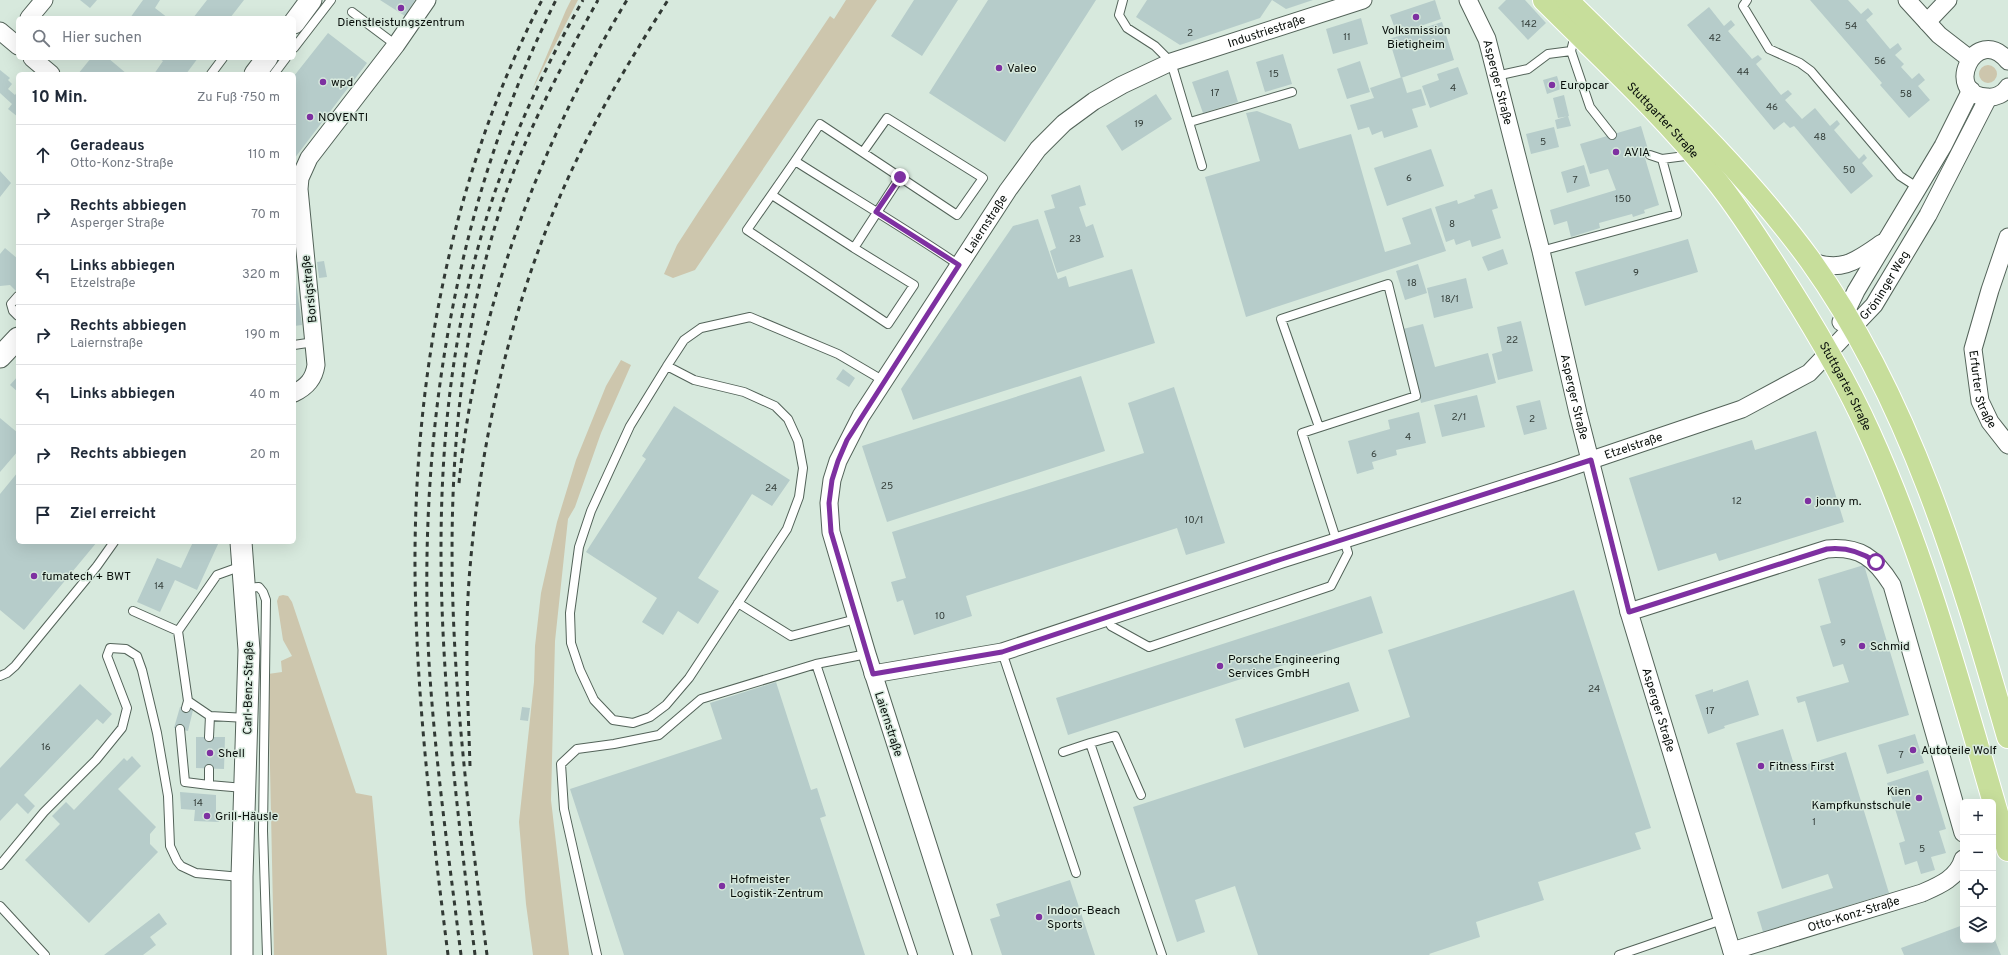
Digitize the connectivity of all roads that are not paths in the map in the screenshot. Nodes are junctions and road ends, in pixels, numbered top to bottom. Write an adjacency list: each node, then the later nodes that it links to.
1 (44, 0): 14 (street)
2 (311, 0): 15 (street)
3 (331, 0): 18 (lane)
4 (427, 0): 19 (street, Borsigstraße)
5 (1122, 0): 26 (lane)
6 (1363, 0): 26 (street, Industriestraße)
7 (1468, 0): 31 (street, Asperger Straße)
8 (1544, 0): 17 (main road, Stuttgarter Straße)
9 (1567, 0): 52 (main road, Stuttgarter Straße)
10 (1747, 0): 45 (lane)
11 (1907, 0): 16 (street)
12 (1948, 0): 16 (street)
13 (352, 12): 19 (lane)
14 (31, 16)
15 (296, 20)
16 (1927, 22): 21 (street)
17 (1574, 42): 31 (lane); 37 (lane); 39 (main road, Stuttgarter Straße)
18 (296, 45)
19 (396, 45): 58 (street, Borsigstraße)
20 (2007, 56): 21 (street)
21 (1970, 59): 33 (street)
22 (34, 60): 27 (street)
23 (222, 60): 28 (lane)
24 (266, 60): 29 (street)
25 (284, 60): 30 (lane)
26 (1171, 62): 36 (lane); 53 (street, Laiernstraße)
27 (49, 72)
28 (212, 72)
29 (256, 72)
30 (276, 72)
31 (1496, 76): 51 (street, Asperger Straße)
32 (2008, 87): 35 (street)
33 (1971, 90): 35 (street); 45 (street, Gröninger Weg)
34 (1292, 92): 36 (lane)
35 (1988, 98): 56 (street, Gröninger Weg)
36 (1190, 122): 43 (lane)
37 (1612, 135)
38 (863, 152): 42 (lane); 44 (lane); 44 (lane)
39 (1694, 154): 41 (lane); 60 (main road, Stuttgarter Straße)
40 (1650, 155): 41 (lane)
41 (1662, 159): 51 (lane)
42 (795, 161): 46 (lane); 47 (lane)
43 (1202, 166)
44 (900, 177): 47 (lane)
45 (1917, 187): 49 (street, Gröninger Weg)
46 (772, 195): 50 (lane); 50 (lane)
47 (876, 212): 50 (lane); 53 (lane)
48 (2008, 237): 66 (street, Erfurter Straße)
49 (1885, 241): 52 (street, Gröninger Weg); 56 (street, Gröninger Weg)
50 (854, 248)
51 (1541, 251): 67 (street, Asperger Straße)
52 (1810, 261): 56 (main road, Stuttgarter Straße)
53 (959, 265): 63 (street, Laiernstraße)
54 (16, 298): 55 (lane)
55 (16, 314)
56 (1849, 320): 60 (street, Gröninger Weg); 88 (main road, Stuttgarter Straße)
57 (16, 340): 61 (street)
58 (314, 342): 59 (lane); 64 (street, Borsigstraße)
59 (296, 345)
60 (1828, 353): 67 (street, Etzelstraße); 96 (main road, Stuttgarter Straße)
61 (0, 357)
62 (667, 366): 63 (lane); 73 (lane); 73 (lane)
63 (884, 382): 77 (street, Laiernstraße)
64 (296, 392)
65 (1318, 427): 65 (lane); 68 (lane)
66 (2008, 445)
67 (1591, 460): 68 (street, Etzelstraße); 75 (street, Asperger Straße)
68 (1340, 541): 76 (street, Etzelstraße); 76 (lane)
69 (113, 544): 83 (lane)
70 (241, 544): 71 (street, Carl-Benz-Straße)
71 (243, 566): 72 (street, Carl-Benz-Straße); 78 (lane)
72 (245, 588): 85 (street, Carl-Benz-Straße); 106 (lane)
73 (738, 603): 77 (lane)
74 (133, 611): 78 (lane)
75 (1629, 612): 95 (street); 102 (street, Asperger Straße)
76 (1107, 617): 79 (street, Etzelstraße)
77 (856, 619): 80 (street, Laiernstraße)
78 (178, 631): 84 (lane)
79 (1002, 652): 82 (street, Etzelstraße); 99 (lane)
80 (867, 654): 81 (lane); 82 (street, Laiernstraße)
81 (816, 664): 107 (lane); 108 (lane)
82 (873, 674): 109 (street, Laiernstraße)
83 (0, 676)
84 (210, 716): 85 (lane); 87 (lane)
85 (247, 718): 93 (street, Carl-Benz-Straße)
86 (180, 730): 92 (lane)
87 (209, 737)
88 (2008, 737)
89 (1090, 744): 90 (lane); 94 (lane); 110 (lane)
90 (1063, 752)
91 (209, 769): 92 (lane)
92 (209, 784): 93 (lane)
93 (246, 788): 100 (street, Carl-Benz-Straße)
94 (1141, 795)
95 (1960, 823)
96 (2008, 850)
97 (0, 865): 100 (lane)
98 (1960, 865): 103 (street, Otto-Konz-Straße)
99 (1076, 873)
100 (242, 877): 105 (street, Carl-Benz-Straße)
101 (0, 906): 104 (lane)
102 (1722, 920): 103 (street, Asperger Straße); 111 (lane)
103 (1730, 954)
104 (46, 955)
105 (242, 955)
106 (267, 955)
107 (597, 955)
108 (913, 955)
109 (963, 955)
110 (1162, 955)
111 (1619, 955)

